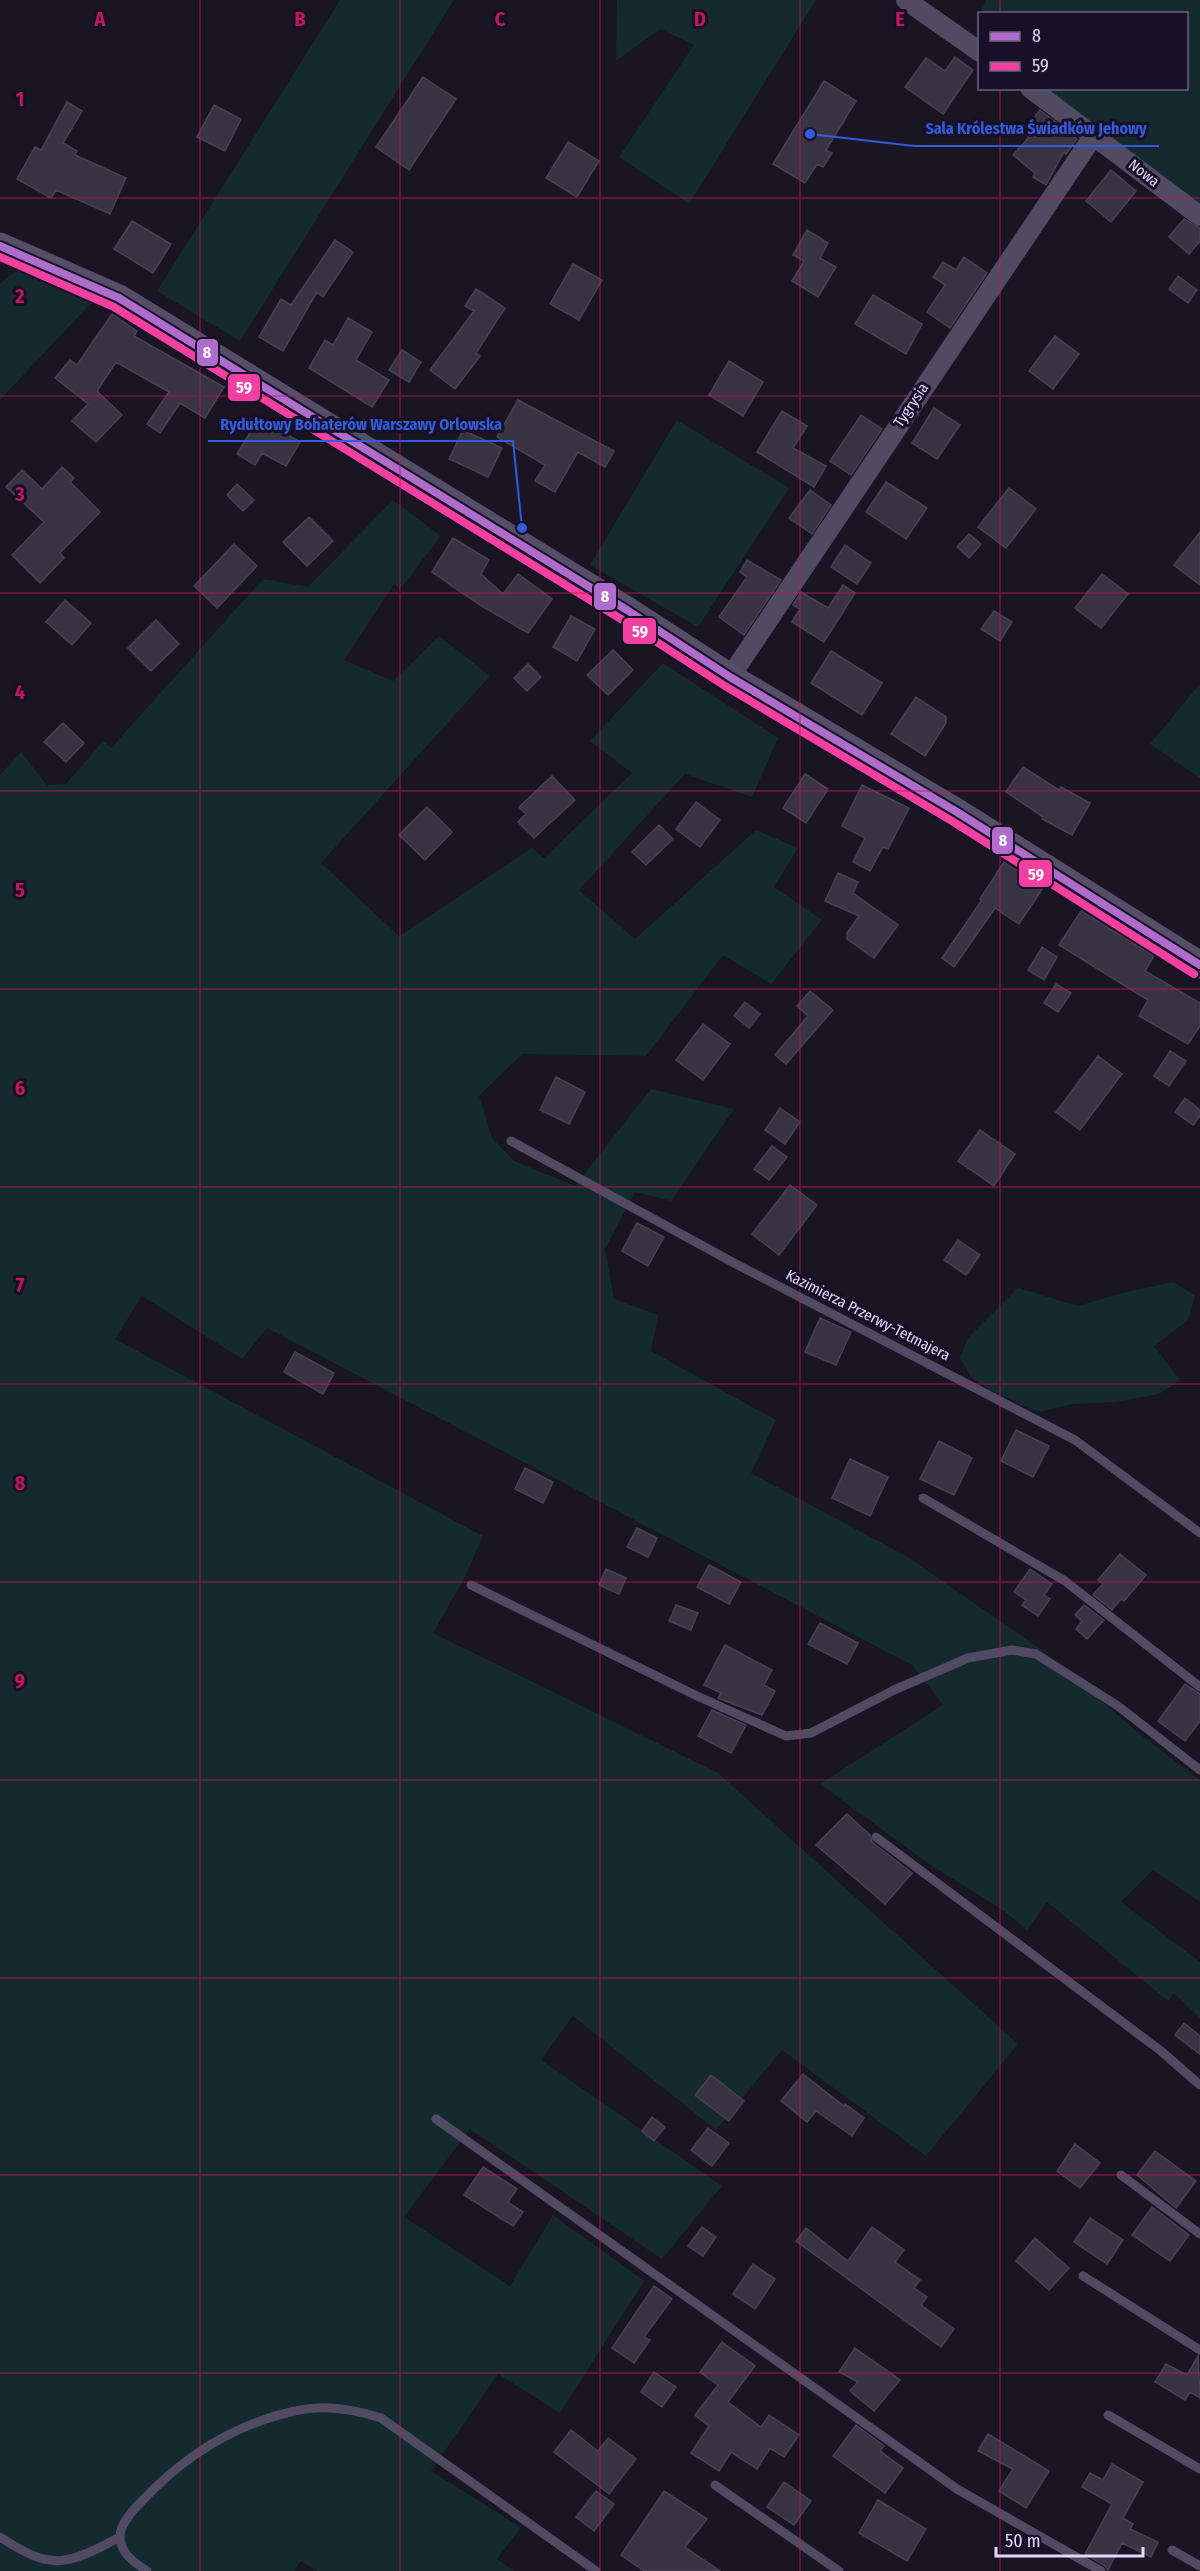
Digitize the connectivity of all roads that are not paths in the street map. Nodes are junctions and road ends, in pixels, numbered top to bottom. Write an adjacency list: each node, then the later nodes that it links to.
1 (906, 0): 2 (street)
2 (978, 51)
3 (1033, 90): 4 (street, Nowa)
4 (1095, 135): 5 (street, Nowa); 7 (street, Tygrysia)
5 (1200, 216)
6 (0, 246): 7 (street)
7 (730, 677): 8 (street)
8 (1200, 965)
9 (511, 1141): 11 (lane, Kazimierza Przerwy-Tetmajera)
10 (922, 1498): 13 (lane)
11 (1200, 1533)
12 (471, 1585): 14 (lane)
13 (1200, 1687)
14 (1200, 1770)
15 (876, 1837): 16 (lane)
16 (1200, 2085)
17 (436, 2119): 32 (lane)
18 (1120, 2175): 19 (lane)
19 (1200, 2234)
20 (1083, 2276): 21 (lane)
21 (1200, 2350)
22 (1108, 2415): 23 (lane)
23 (1200, 2469)
24 (715, 2485): 31 (lane)
25 (0, 2537): 26 (lane)
26 (120, 2537): 29 (lane); 30 (lane)
27 (1172, 2550): 28 (lane)
28 (1200, 2566)
29 (147, 2571)
30 (596, 2571)
31 (839, 2571)
32 (1101, 2571)

